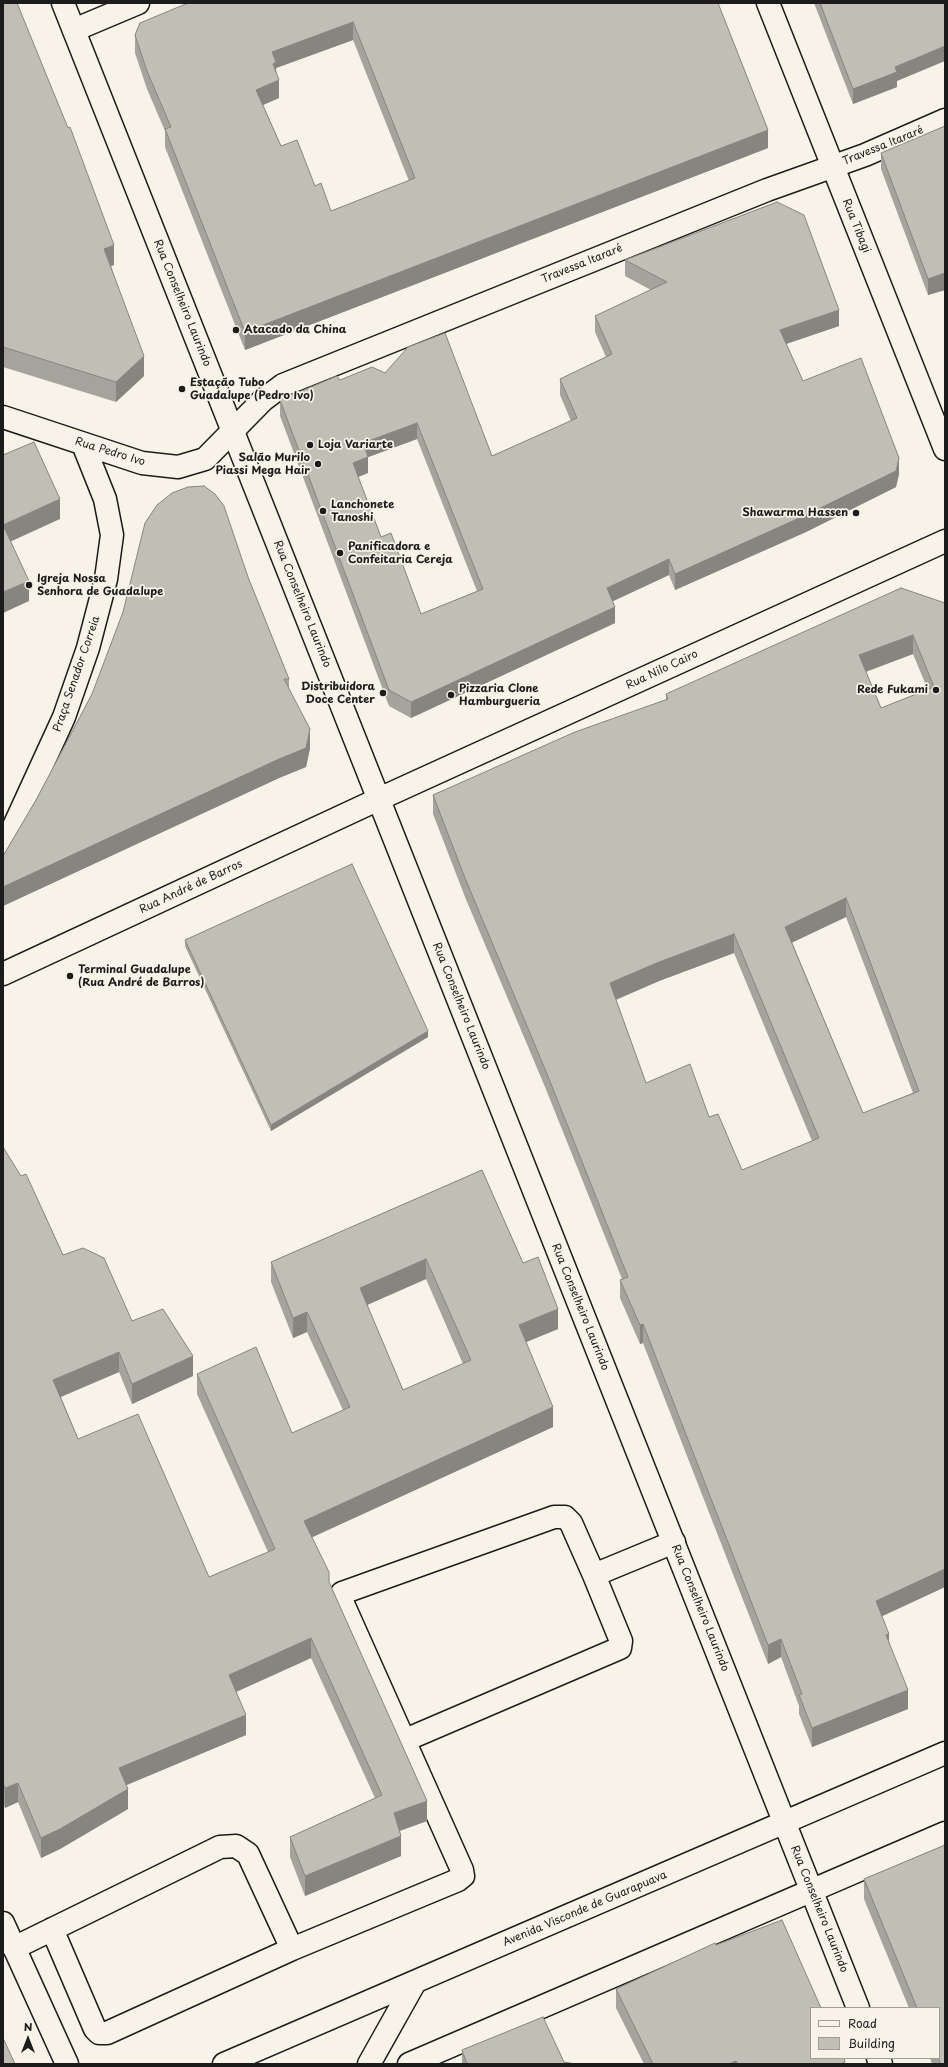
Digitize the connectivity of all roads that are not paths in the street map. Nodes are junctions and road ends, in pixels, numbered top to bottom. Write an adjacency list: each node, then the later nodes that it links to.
1 (63, 3): 4 (main road, Rua Conselheiro Laurindo)
2 (138, 3): 4 (main road)
3 (768, 3): 6 (main road, Rua Tibagi)
4 (74, 30): 8 (main road, Rua Conselheiro Laurindo)
5 (945, 120): 6 (main road, Travessa Itararé)
6 (832, 166): 8 (main road, Travessa Itararé); 10 (main road, Rua Tibagi)
7 (3, 416): 9 (main road, Rua Pedro Ivo)
8 (233, 432): 9 (main road, Rua Pedro Ivo); 12 (main road, Rua Conselheiro Laurindo)
9 (83, 444): 13 (main road, Praça Senador Correia)
10 (945, 449)
11 (945, 541): 12 (main road, Rua Nilo Cairo)
12 (379, 799): 14 (main road, Rua André de Barros); 15 (main road, Rua Conselheiro Laurindo)
13 (3, 850)
14 (3, 974)
15 (674, 1542): 16 (main road); 19 (main road, Rua Conselheiro Laurindo)
16 (594, 1575): 17 (main road); 17 (main road)
17 (403, 1741): 25 (main road)
18 (945, 1753): 19 (main road, Avenida Visconde de Guarapuava)
19 (785, 1822): 21 (main road, Rua Conselheiro Laurindo); 26 (main road, Avenida Visconde de Guarapuava)
20 (945, 1833): 21 (main road)
21 (812, 1890): 27 (main road, Rua Conselheiro Laurindo); 31 (main road)
22 (3, 1923): 24 (main road)
23 (52, 1929): 24 (main road); 25 (main road); 25 (main road)
24 (14, 1948): 28 (main road)
25 (292, 1949)
26 (415, 1982): 29 (main road, Avenida Visconde de Guarapuava); 30 (main road)
27 (858, 2007)
28 (67, 2064)
29 (224, 2064)
30 (369, 2064)
31 (409, 2064)

